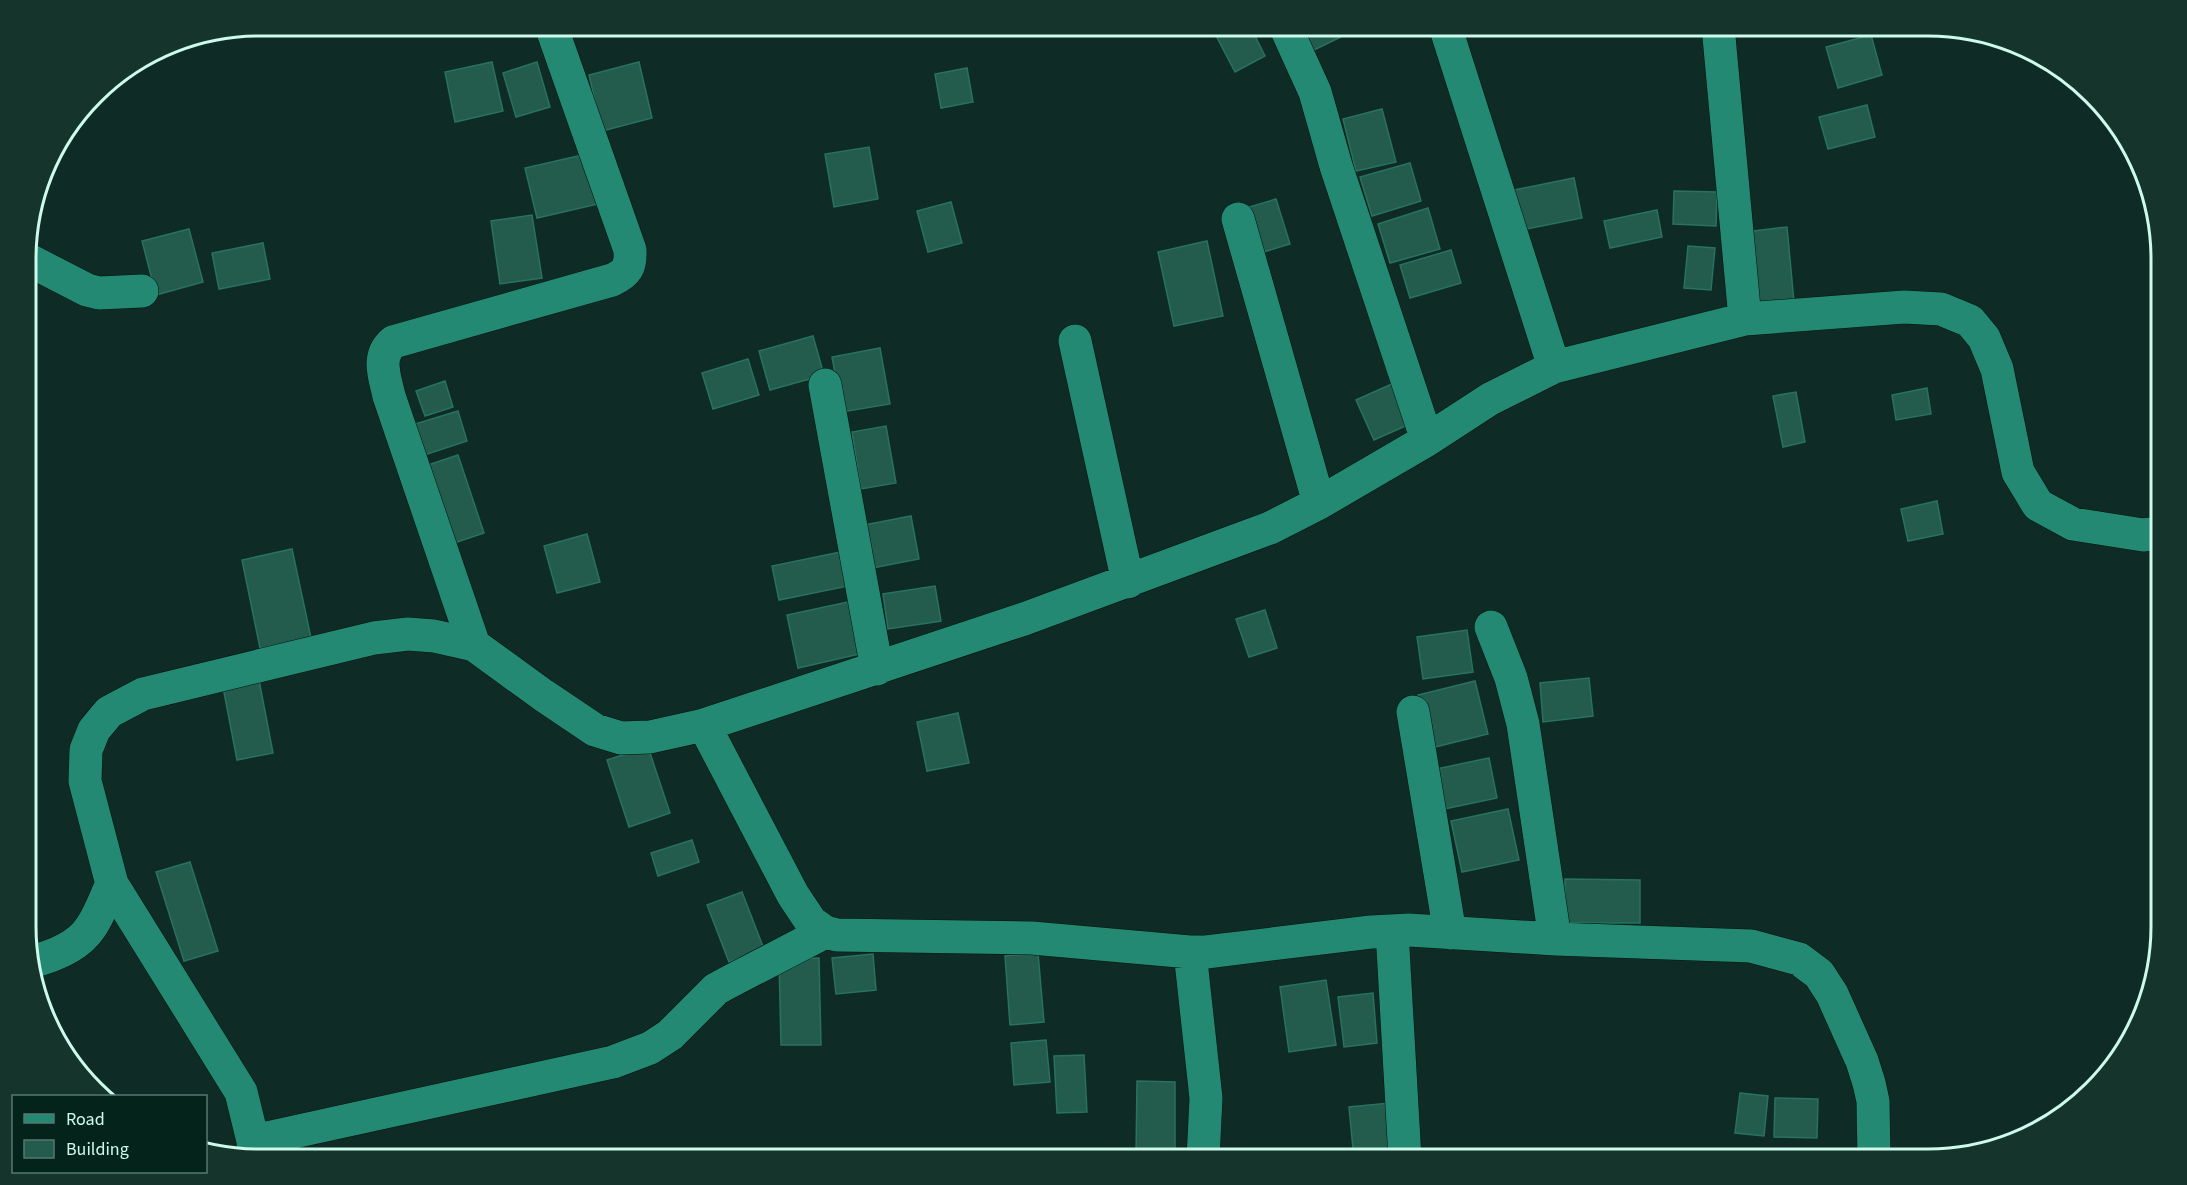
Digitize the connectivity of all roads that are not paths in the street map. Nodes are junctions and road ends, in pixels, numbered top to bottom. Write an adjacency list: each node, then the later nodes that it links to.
1 (555, 36): 17 (street)
2 (1290, 36): 12 (street)
3 (1448, 36): 10 (street)
4 (1719, 36): 8 (street)
5 (1238, 219): 13 (street)
6 (36, 264): 7 (street)
7 (142, 291)
8 (1745, 319): 10 (street); 14 (street)
9 (1075, 341): 15 (street)
10 (1554, 367): 12 (street)
11 (825, 385): 18 (street)
12 (1427, 440): 13 (street)
13 (1319, 502): 15 (street)
14 (2151, 534)
15 (1128, 582): 18 (street)
16 (1491, 627): 25 (street)
17 (474, 645): 20 (street); 21 (street)
18 (877, 669): 20 (street)
19 (1413, 712): 24 (street)
20 (704, 725): 23 (street)
21 (112, 884): 27 (street); 28 (street)
22 (1392, 931): 24 (street); 26 (street); 31 (street)
23 (825, 932): 26 (street); 29 (street)
24 (1449, 933): 25 (street)
25 (1555, 939): 32 (street)
26 (1190, 952): 30 (street)
27 (39, 960)
28 (254, 1149)
29 (258, 1149)
30 (1203, 1149)
31 (1405, 1149)
32 (1874, 1149)

